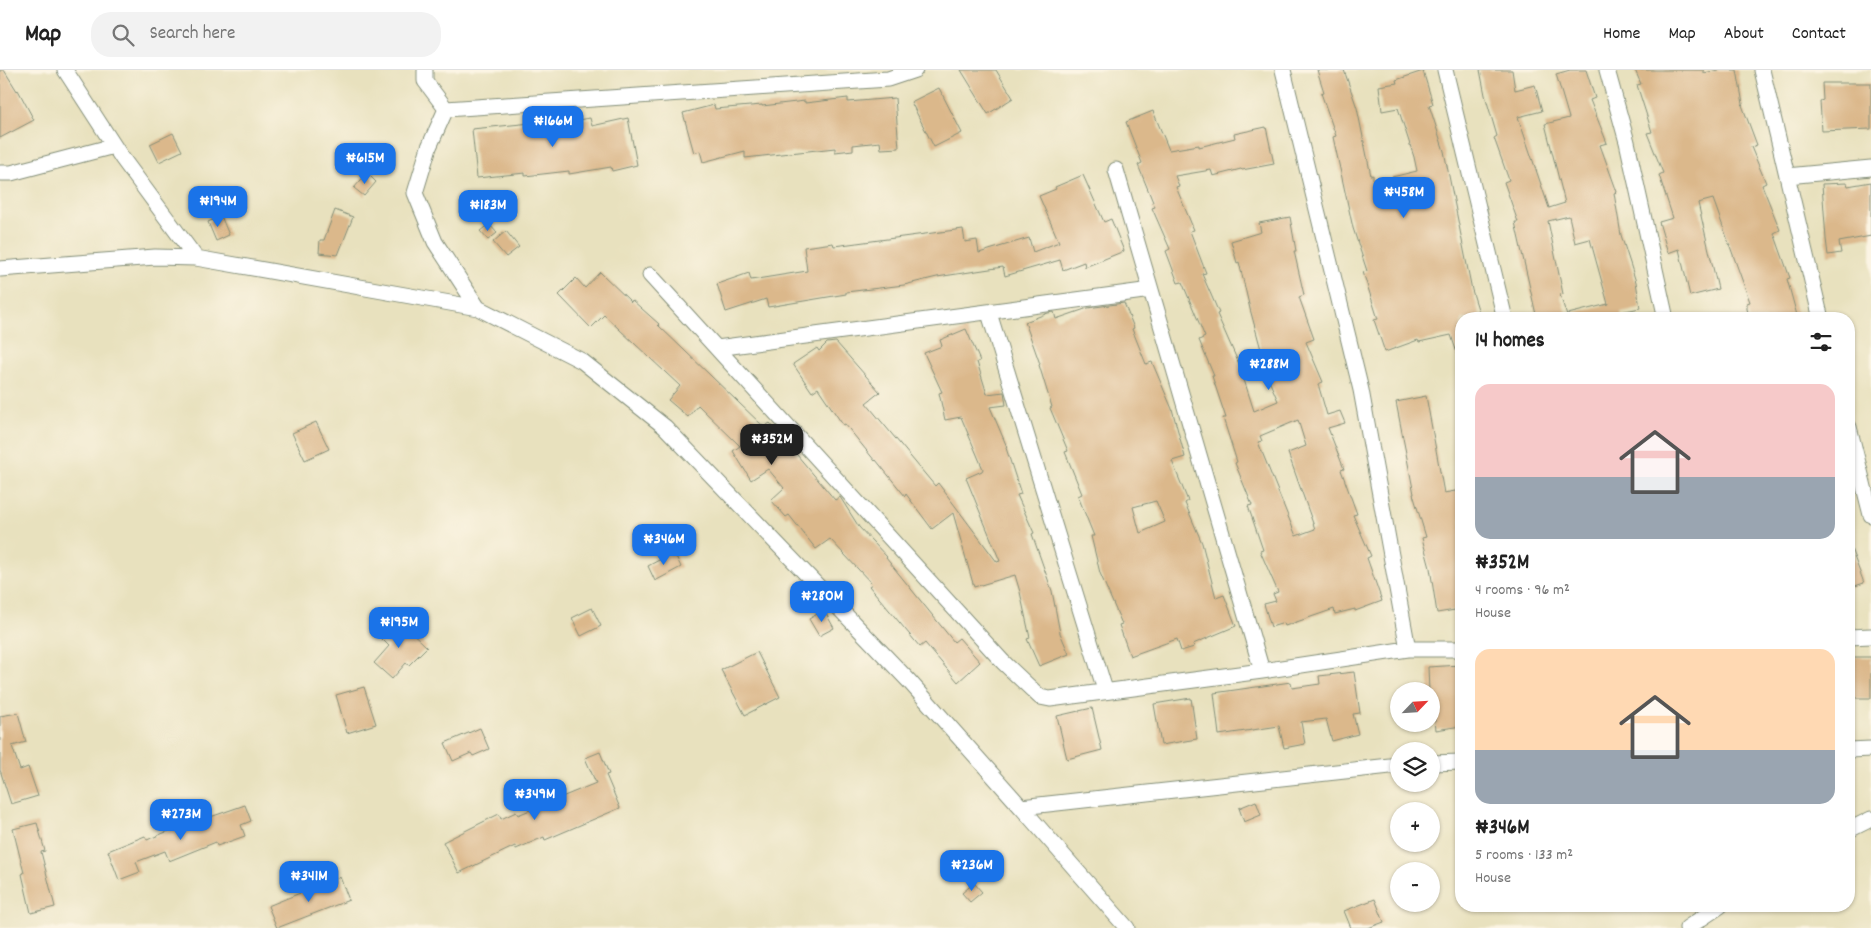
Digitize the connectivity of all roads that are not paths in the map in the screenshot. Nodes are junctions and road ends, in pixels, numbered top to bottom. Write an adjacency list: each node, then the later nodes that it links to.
1 (64, 70): 9 (street)
2 (424, 70): 8 (street)
3 (916, 70): 8 (street)
4 (1283, 70): 29 (street)
5 (1445, 70): 19 (street)
6 (1607, 70): 20 (street)
7 (1762, 70): 13 (street)
8 (446, 109): 18 (street)
9 (114, 146): 12 (street); 14 (street)
10 (1871, 168): 13 (street)
11 (1116, 170): 17 (street)
12 (0, 173)
13 (1787, 176): 21 (street)
14 (196, 258): 15 (street); 18 (street)
15 (0, 269)
16 (650, 275): 23 (street)
17 (1152, 290): 22 (street); 31 (street)
18 (478, 308): 38 (street)
19 (1503, 312)
20 (1664, 312)
21 (1820, 312)
22 (989, 313): 23 (street); 32 (street)
23 (717, 348): 32 (street)
24 (1855, 445): 25 (street)
25 (1866, 478): 26 (street)
26 (1871, 515)
27 (1871, 636): 28 (street)
28 (1855, 637)
29 (1408, 649): 30 (street); 31 (street)
30 (1455, 649)
31 (1262, 671): 32 (street)
32 (1105, 690)
33 (1871, 749): 34 (street)
34 (1855, 750)
35 (1455, 762): 36 (street)
36 (1440, 763)
37 (1390, 766): 38 (street)
38 (1021, 807): 42 (street)
39 (1871, 819): 40 (street)
40 (1855, 827)
41 (1711, 912): 43 (street)
42 (1127, 928)
43 (1687, 928)

